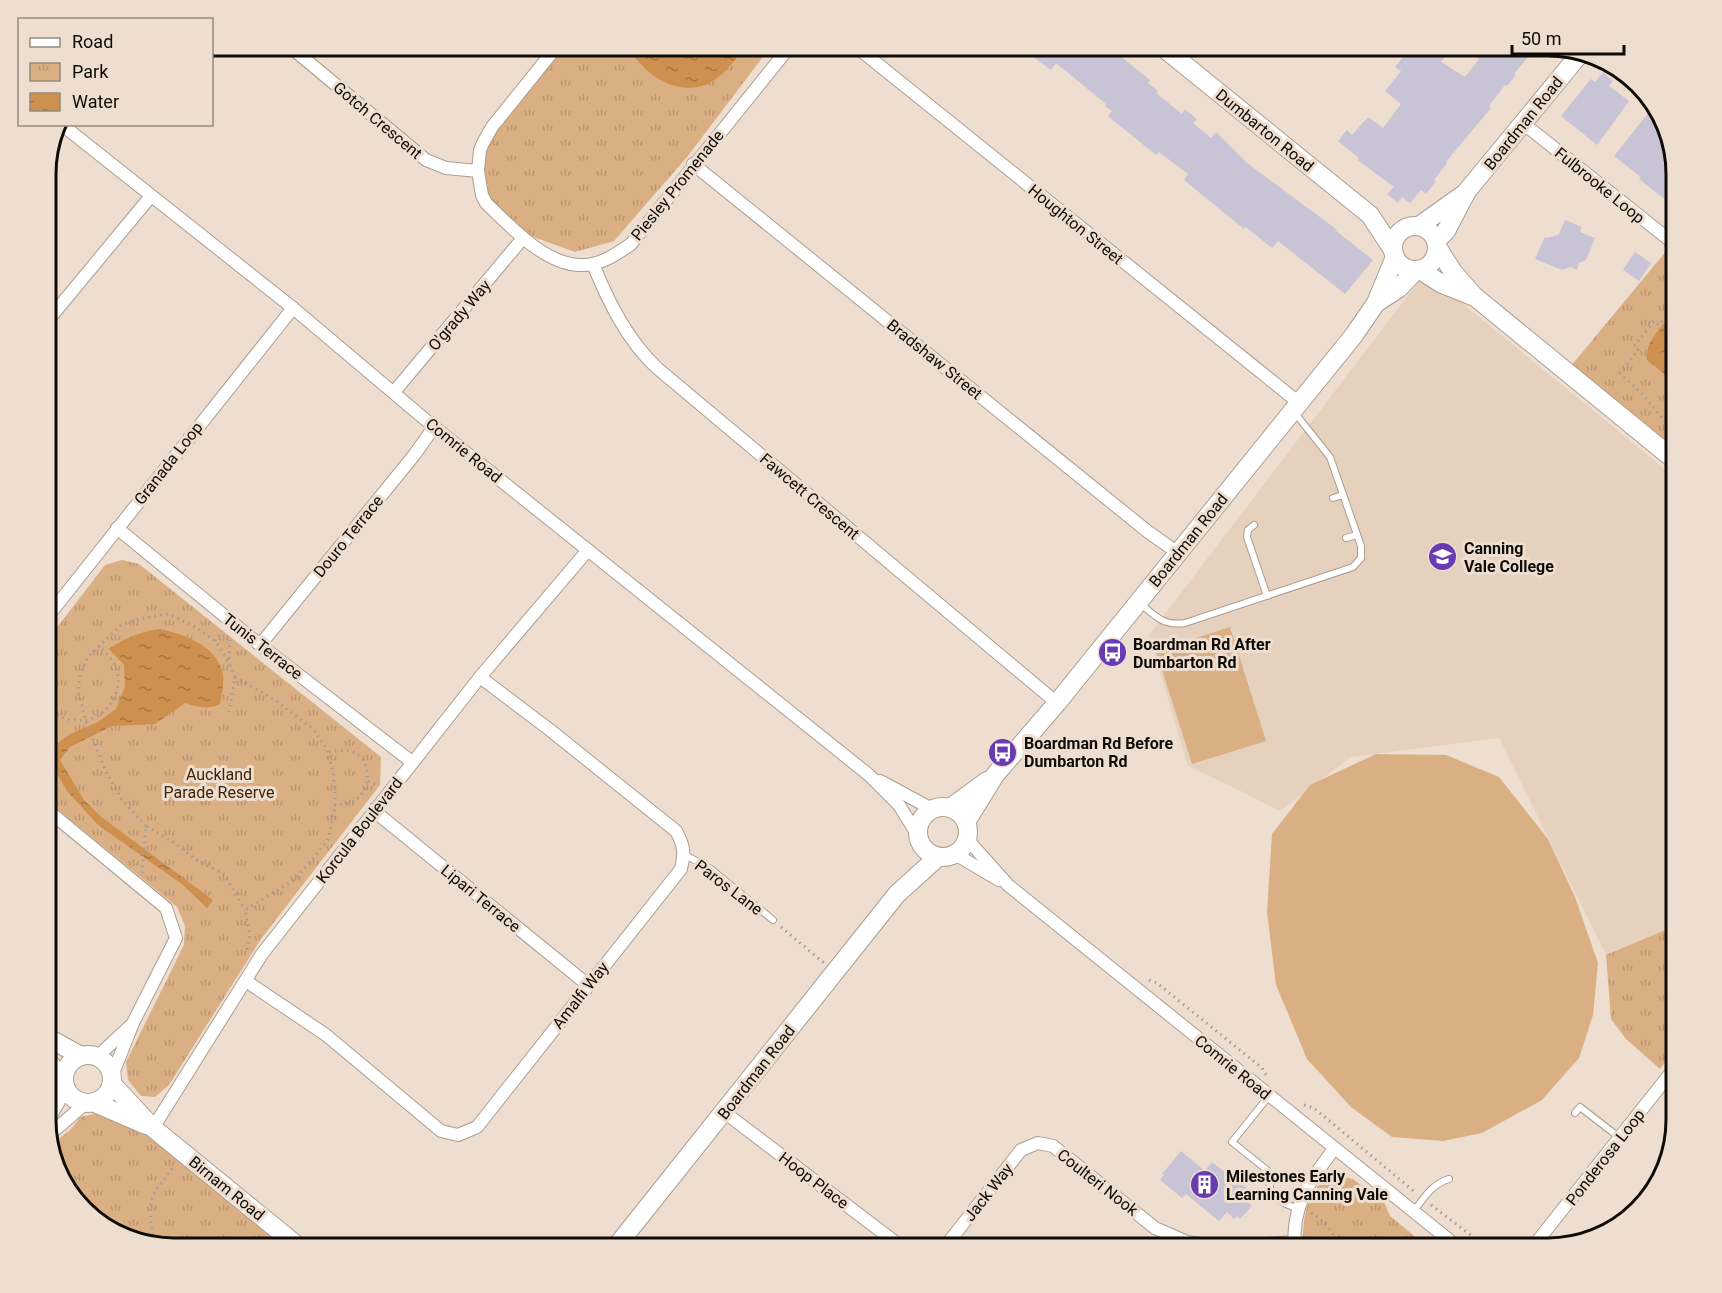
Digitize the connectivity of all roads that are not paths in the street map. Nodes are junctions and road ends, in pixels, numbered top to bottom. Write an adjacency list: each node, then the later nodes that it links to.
1 (301, 56): 10 (street, Gotch Crescent)
2 (549, 56): 10 (street)
3 (782, 56): 9 (street, Piesley Promenade)
4 (867, 56): 26 (street, Houghton Street)
5 (1174, 56): 13 (street, Dumbarton Road)
6 (1576, 59): 7 (street, Boardman Road)
7 (1524, 124): 11 (street, Boardman Road); 15 (street, Fulbrooke Loop)
8 (65, 127): 12 (street, Comrie Road)
9 (693, 164): 19 (street, Piesley Promenade); 36 (street, Bradshaw Street)
10 (478, 171): 16 (street)
11 (1467, 191): 14 (street, Boardman Road); 17 (street, Boardman Road)
12 (151, 196): 23 (street, Comrie Road); 24 (street)
13 (1370, 215): 14 (street, Dumbarton Road); 18 (street, Dumbarton Road)
14 (1412, 228): 17 (street); 18 (street, Boardman Road)
15 (1666, 237)
16 (523, 238): 19 (street); 25 (street, O'grady Way)
17 (1437, 245): 20 (street, Boardman Road); 21 (street)
18 (1394, 253): 20 (street); 22 (street, Boardman Road)
19 (593, 264): 44 (street, Fawcett Crescent)
20 (1417, 271): 21 (street); 22 (street, Boardman Road)
21 (1474, 297): 28 (street)
22 (1376, 303): 26 (street, Boardman Road)
23 (292, 308): 25 (street, Comrie Road); 32 (street, Granada Loop)
24 (56, 311)
25 (394, 392): 27 (street, Comrie Road)
26 (1294, 407): 29 (lane); 36 (street, Boardman Road)
27 (434, 427): 35 (street, Comrie Road); 42 (street, Douro Terrace)
28 (1666, 453)
29 (1343, 495): 30 (lane); 33 (lane)
30 (1333, 498)
31 (1254, 525): 38 (lane)
32 (117, 528): 41 (street, Granada Loop); 42 (street, Tunis Terrace)
33 (1357, 534): 34 (lane); 39 (lane)
34 (1346, 538)
35 (588, 550): 43 (street, Korcula Boulevard); 46 (street, Comrie Road)
36 (1178, 553): 40 (street, Boardman Road)
37 (1266, 565): 38 (lane)
38 (1258, 568): 39 (lane)
39 (1267, 596): 40 (lane)
40 (1138, 602): 44 (street, Boardman Road)
41 (56, 606)
42 (260, 645): 45 (street, Tunis Terrace)
43 (480, 677): 45 (street, Korcula Boulevard); 53 (street)
44 (1057, 702): 47 (street, Boardman Road)
45 (412, 762): 49 (street, Korcula Boulevard)
46 (868, 775): 48 (street, Comrie Road); 52 (street, Comrie Road)
47 (995, 775): 48 (street, Boardman Road); 51 (street, Boardman Road)
48 (941, 809): 51 (street); 52 (street, Boardman Road)
49 (373, 810): 58 (street, Korcula Boulevard); 59 (street, Lipari Terrace)
50 (56, 817): 60 (street)
51 (966, 831): 54 (street, Boardman Road); 55 (street, Comrie Road)
52 (918, 838): 54 (street); 56 (street, Boardman Road)
53 (685, 855): 57 (lane, Paros Lane); 59 (street, Amalfi Way)
54 (946, 856): 55 (street, Comrie Road); 56 (street, Boardman Road)
55 (1008, 885): 67 (street, Comrie Road)
56 (897, 894): 70 (street, Boardman Road)
57 (773, 920)
58 (246, 981): 59 (street, Amalfi Way); 72 (street, Korcula Boulevard)
59 (588, 985)
60 (133, 1023): 62 (street); 65 (street)
61 (56, 1041): 62 (street, Birnam Road)
62 (89, 1056): 65 (street, Birnam Road); 66 (street)
63 (56, 1073): 66 (street, Birnam Road)
64 (1666, 1079): 74 (street, Ponderosa Loop)
65 (112, 1080): 69 (street); 72 (street, Birnam Road)
66 (65, 1085): 68 (street); 69 (street, Birnam Road)
67 (1269, 1096): 76 (street, Comrie Road); 78 (lane)
68 (56, 1103)
69 (90, 1103): 72 (street, Birnam Road); 73 (street)
70 (724, 1112): 81 (street, Boardman Road); 82 (street, Hoop Place)
71 (1575, 1113): 74 (lane)
72 (153, 1128): 80 (street, Birnam Road)
73 (56, 1129)
74 (1620, 1139): 87 (street, Ponderosa Loop)
75 (1038, 1143): 83 (street, Jack Way); 84 (street, Coulteri Nook)
76 (1334, 1149): 78 (street); 79 (street, Comrie Road)
77 (1449, 1179): 79 (lane)
78 (1303, 1210): 85 (street)
79 (1413, 1212): 86 (street, Comrie Road)
80 (288, 1238)
81 (623, 1238)
82 (890, 1238)
83 (952, 1238)
84 (1178, 1238)
85 (1295, 1238)
86 (1446, 1238)
87 (1540, 1238)

